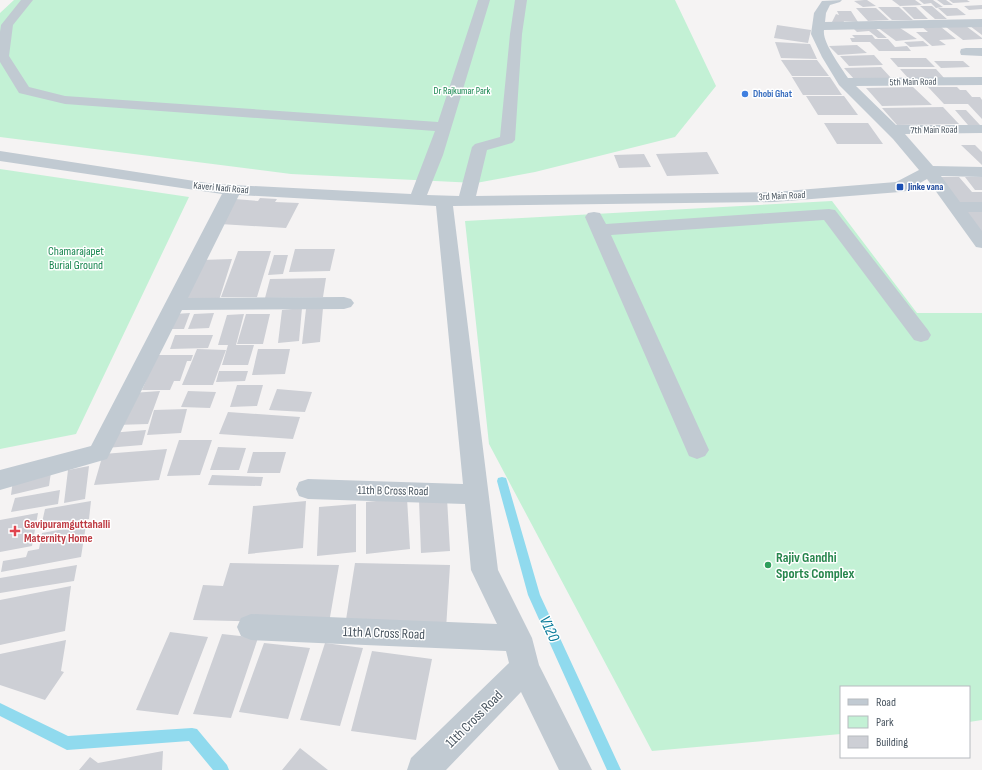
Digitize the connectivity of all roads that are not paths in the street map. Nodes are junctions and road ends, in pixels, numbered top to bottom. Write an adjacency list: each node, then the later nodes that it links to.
1 (27, 0): 11 (street)
2 (484, 0): 11 (street)
3 (521, 0): 20 (street)
4 (836, 0): 6 (street)
5 (982, 23): 6 (street)
6 (819, 26): 10 (street)
7 (966, 52): 8 (street)
8 (982, 52)
9 (982, 81): 10 (street, 5th Main Road)
10 (844, 82): 13 (street)
11 (444, 127): 19 (street)
12 (982, 129): 13 (street, 7th Main Road)
13 (898, 136): 15 (street)
14 (0, 156): 17 (street, Kaveri Nadi Road)
15 (929, 171): 16 (street); 18 (street, 3rd Main Road); 21 (street)
16 (982, 172)
17 (233, 190): 19 (street, Kaveri Nadi Road); 26 (street)
18 (586, 199): 20 (street, 3rd Main Road); 23 (street)
19 (417, 200): 20 (street, Kaveri Nadi Road)
20 (455, 201): 31 (street)
21 (956, 207): 22 (street); 24 (street)
22 (982, 207)
23 (600, 230): 27 (street); 28 (street)
24 (982, 242)
25 (344, 303): 26 (street)
26 (174, 304): 29 (street)
27 (921, 335)
28 (697, 450)
29 (0, 481)
30 (308, 489): 31 (street, 11th B Cross Road)
31 (477, 494): 33 (street)
32 (251, 627): 33 (street, 11th A Cross Road)
33 (518, 638): 34 (street)
34 (524, 668): 35 (street, 11th Cross Road); 36 (street)
35 (424, 770)
36 (576, 770)

